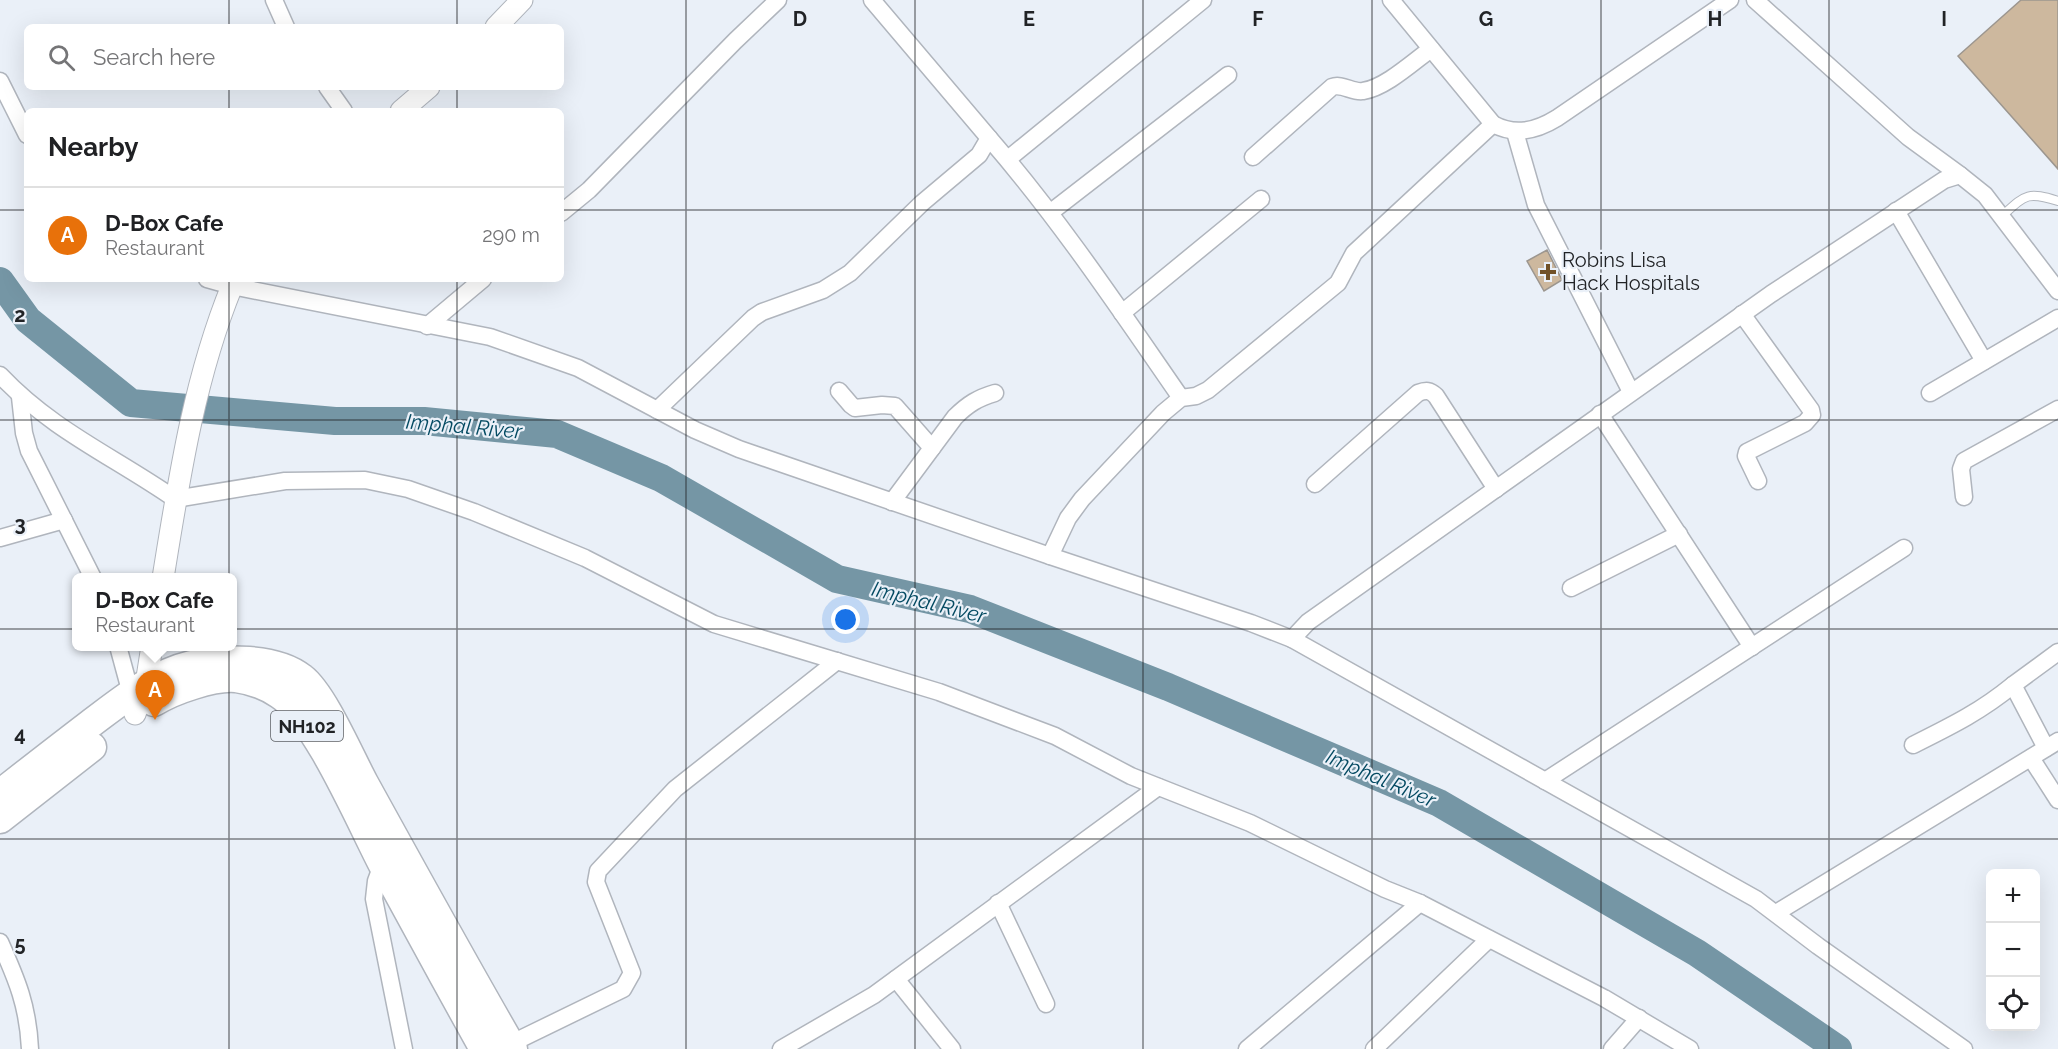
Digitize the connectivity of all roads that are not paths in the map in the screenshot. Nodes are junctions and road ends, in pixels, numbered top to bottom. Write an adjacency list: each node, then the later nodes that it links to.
1 (274, 0): 9 (street)
2 (522, 0): 10 (street)
3 (778, 0): 27 (street)
4 (872, 0): 21 (street)
5 (1203, 0): 23 (street)
6 (1391, 0): 11 (street)
7 (1755, 0): 24 (street)
8 (1720, 3): 20 (street)
9 (285, 24)
10 (499, 24)
11 (1431, 49): 18 (street); 22 (street)
12 (1228, 75): 28 (street)
13 (0, 81): 19 (street)
14 (329, 90): 16 (street)
15 (426, 90): 17 (street)
16 (342, 108)
17 (404, 108)
18 (1493, 124): 20 (street); 45 (street)
19 (24, 129)
20 (1515, 132): 41 (street)
21 (989, 138): 23 (street); 47 (street)
22 (1253, 157)
23 (1008, 159): 28 (street)
24 (1960, 175): 29 (street); 30 (street)
25 (1261, 199): 34 (street)
26 (2058, 201): 30 (lane)
27 (564, 211)
28 (1051, 212): 34 (street)
29 (1896, 212): 35 (street); 38 (street)
30 (2002, 216): 33 (street)
31 (479, 282): 37 (street)
32 (235, 283): 37 (street); 54 (street)
33 (2058, 291)
34 (1122, 313): 45 (street)
35 (1742, 314): 41 (street); 50 (street)
36 (2058, 318): 38 (street)
37 (427, 326): 47 (street)
38 (1984, 361): 43 (street)
39 (0, 375): 44 (street)
40 (838, 391): 49 (street)
41 (1631, 392): 48 (street)
42 (995, 393): 49 (street)
43 (1930, 393)
44 (20, 397): 54 (street); 56 (street)
45 (1181, 398): 60 (street)
46 (2058, 409): 53 (street)
47 (657, 410): 55 (street)
48 (1600, 414): 52 (street); 57 (street)
49 (932, 447): 55 (street)
50 (1758, 481)
51 (1315, 484): 52 (street)
52 (1496, 489): 64 (street)
53 (1964, 497)
54 (175, 499): 62 (street); 69 (street)
55 (892, 502): 60 (street)
56 (64, 520): 58 (street); 61 (street)
57 (1678, 534): 63 (street); 65 (street)
58 (0, 538)
59 (1904, 549): 65 (street)
60 (1050, 556): 64 (street)
61 (90, 573)
62 (164, 573)
63 (1570, 588)
64 (1292, 639): 75 (street)
65 (1752, 646): 75 (street)
66 (120, 651): 71 (street)
67 (151, 651): 71 (street)
68 (2058, 652): 70 (street)
69 (837, 662): 76 (street); 89 (street)
70 (2013, 685): 72 (street); 73 (street)
71 (138, 697): 77 (highway, NH102); 79 (highway, NH102); 80 (highway, NH102)
72 (1913, 745)
73 (2052, 745): 74 (street)
74 (2031, 758): 78 (street); 83 (street)
75 (1545, 781): 83 (street)
76 (1158, 787): 81 (street); 82 (street)
77 (0, 794)
78 (2058, 800)
79 (0, 819)
80 (390, 853): 89 (highway, NH102); 91 (street)
81 (998, 903): 86 (street); 87 (street)
82 (1420, 903): 84 (street); 94 (street)
83 (1776, 913): 98 (street)
84 (1489, 939): 88 (street); 95 (street)
85 (0, 942): 90 (street)
86 (896, 979): 92 (street); 93 (street)
87 (1046, 1004)
88 (1639, 1018): 96 (street); 97 (street)
89 (502, 1047)
90 (30, 1049)
91 (404, 1049)
92 (781, 1049)
93 (952, 1049)
94 (1247, 1049)
95 (1374, 1049)
96 (1612, 1049)
97 (1690, 1049)
98 (1964, 1049)

